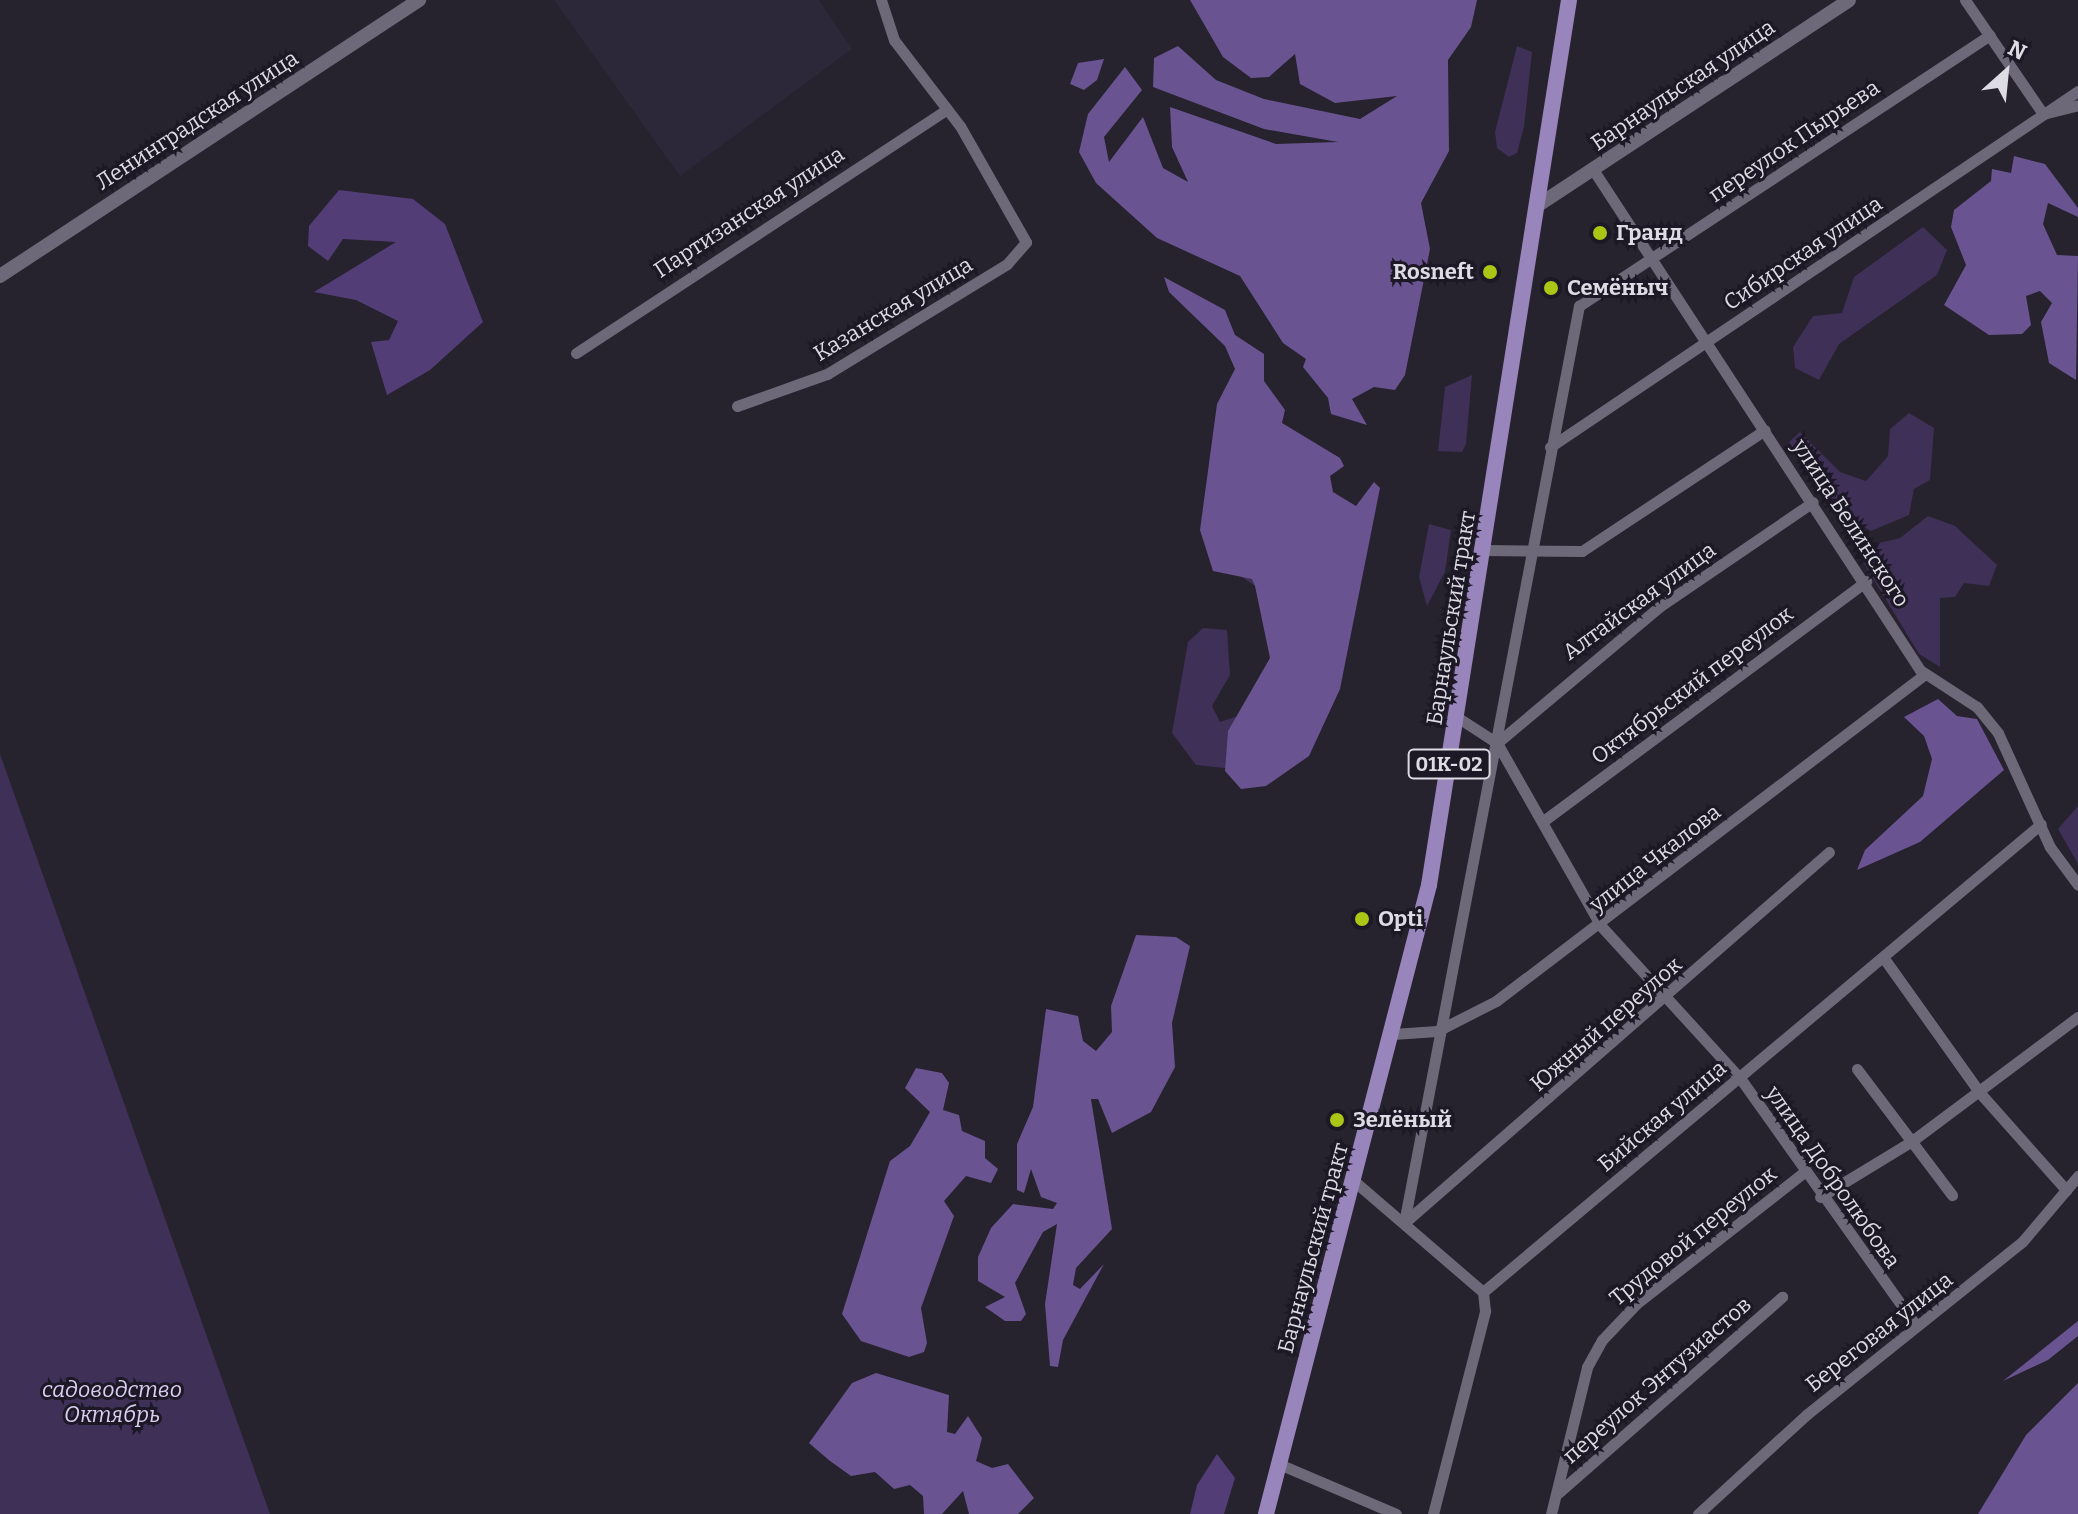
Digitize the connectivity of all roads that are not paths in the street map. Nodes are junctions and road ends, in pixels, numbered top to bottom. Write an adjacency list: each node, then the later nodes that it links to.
1 (419, 0): 14 (street, Ленинградская улица)
2 (881, 0): 9 (street)
3 (1569, 0): 12 (main road, Барнаульский тракт / 01К-02)
4 (1849, 0): 11 (street, Барнаульская улица)
5 (1965, 0): 6 (street)
6 (1990, 35): 10 (street); 13 (street, переулок Пырьева)
7 (2078, 91): 10 (street, Сибирская улица)
8 (2078, 105): 10 (street)
9 (947, 109): 16 (street, Партизанская улица); 17 (street, Казанская улица)
10 (2043, 114): 15 (street, Сибирская улица)
11 (1594, 171): 12 (street, Барнаульская улица); 13 (street, улица Белинского)
12 (1540, 204): 22 (main road, Барнаульский тракт / 01К-02)
13 (1652, 259): 15 (street, улица Белинского); 19 (street, переулок Пырьева)
14 (0, 276)
15 (1707, 343): 18 (street, улица Белинского); 19 (street, Сибирская улица)
16 (576, 353)
17 (737, 406)
18 (1765, 430): 20 (street, улица Белинского); 21 (street)
19 (1550, 447): 21 (street)
20 (1813, 502): 23 (street, улица Белинского); 26 (street, Алтайская улица)
21 (1533, 549): 22 (street); 26 (street)
22 (1484, 550): 25 (main road, Барнаульский тракт / 01К-02)
23 (1866, 581): 24 (street, улица Белинского); 27 (street, Октябрьский переулок)
24 (1924, 675): 28 (street, улица Белинского); 31 (street, улица Чкалова)
25 (1457, 717): 26 (street, улица Добролюбова); 36 (main road, Барнаульский тракт / 01К-02)
26 (1497, 743): 27 (street, улица Добролюбова); 35 (street)
27 (1542, 822): 31 (street, улица Добролюбова)
28 (2041, 824): 30 (street, улица Белинского); 32 (street, Бийская улица)
29 (1829, 852): 33 (street, Южный переулок)
30 (2078, 885)
31 (1601, 926): 33 (street, улица Добролюбова); 35 (street, улица Чкалова)
32 (1883, 957): 38 (street, Бийская улица); 39 (street)
33 (1668, 999): 38 (street, улица Добролюбова); 47 (street, Южный переулок)
34 (2078, 1017): 39 (street)
35 (1437, 1031): 36 (street, улица Чкалова); 47 (street)
36 (1393, 1034): 43 (main road, Барнаульский тракт / 01К-02)
37 (1857, 1069): 40 (street)
38 (1740, 1078): 41 (street, улица Добролюбова); 48 (street, Бийская улица)
39 (1980, 1093): 40 (street); 44 (street)
40 (1912, 1141): 45 (street); 46 (street)
41 (1803, 1173): 46 (street, улица Добролюбова); 52 (street, Трудовой переулок)
42 (2078, 1176): 44 (street, Береговая улица)
43 (1354, 1181): 47 (street); 51 (main road, Барнаульский тракт / 01К-02)
44 (2066, 1190): 50 (street, Береговая улица)
45 (1952, 1195)
46 (1820, 1197): 50 (street, улица Добролюбова)
47 (1404, 1223): 48 (street)
48 (1483, 1292): 55 (street)
49 (1782, 1297): 52 (street, переулок Энтузиастов)
50 (1915, 1324): 57 (street, Береговая улица)
51 (1279, 1464): 53 (main road, Барнаульский тракт / 01К-02); 54 (street)
52 (1557, 1493): 56 (street, Трудовой переулок)
53 (1266, 1514)
54 (1396, 1514)
55 (1433, 1514)
56 (1551, 1514)
57 (1698, 1514)

